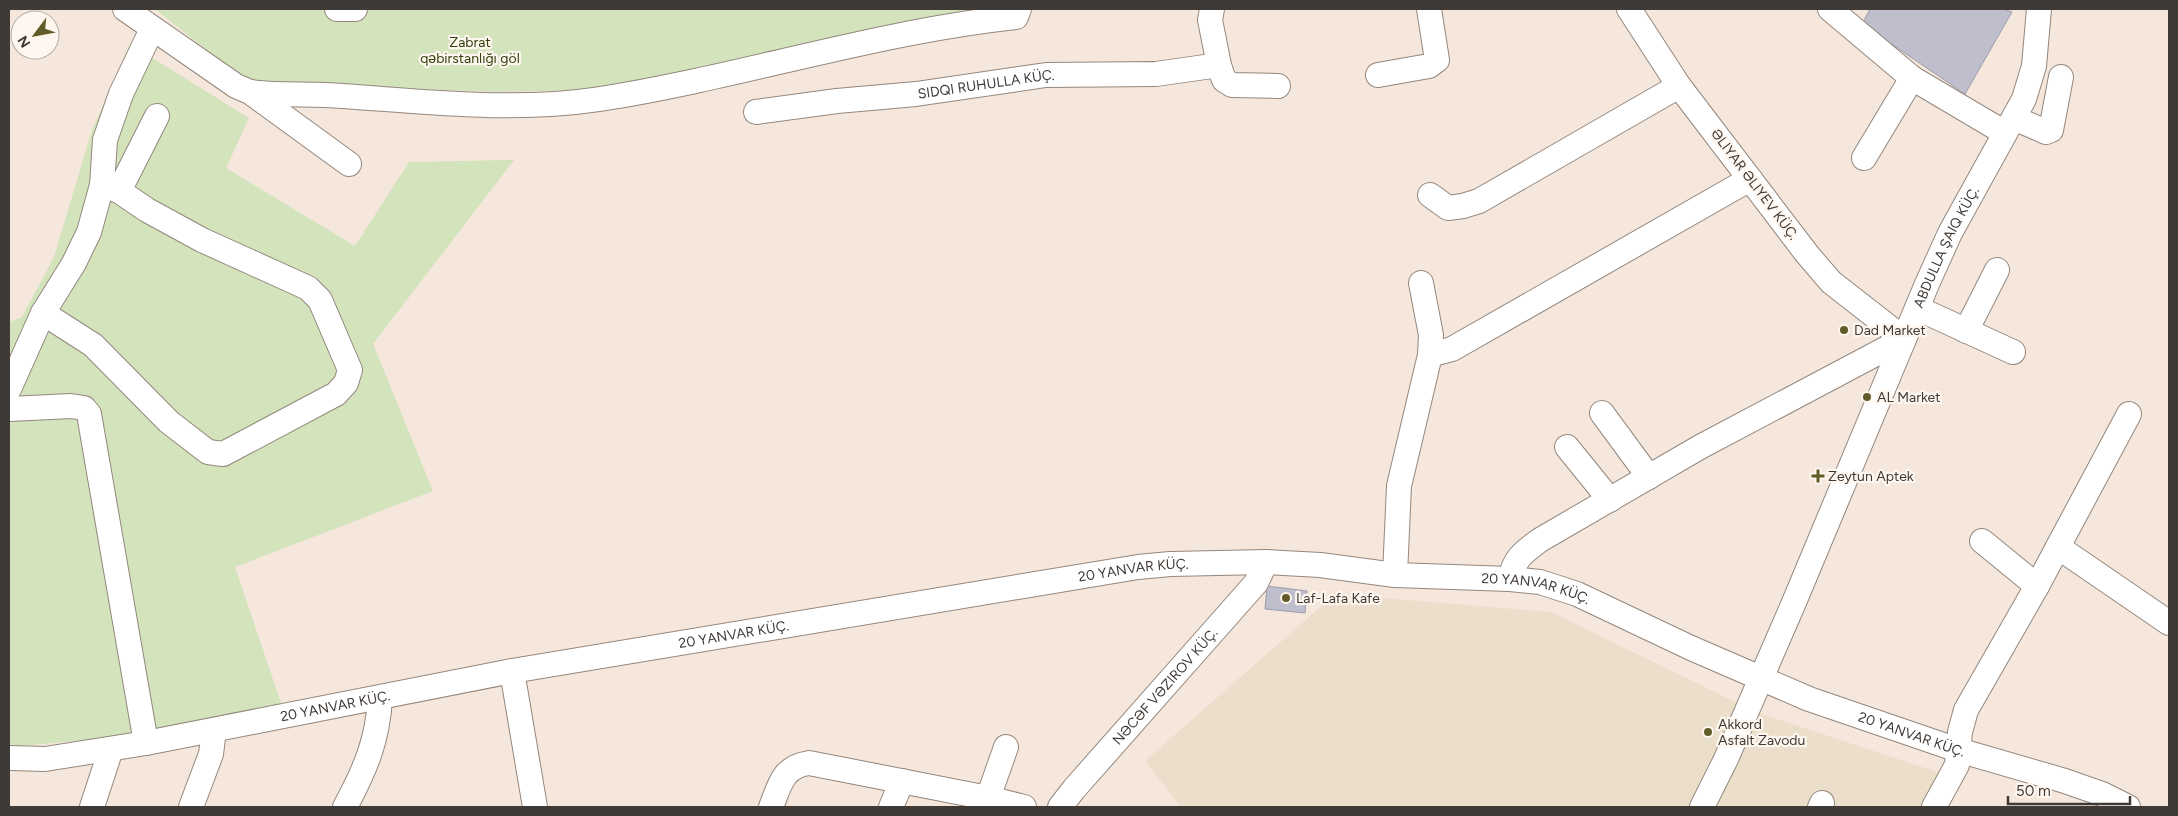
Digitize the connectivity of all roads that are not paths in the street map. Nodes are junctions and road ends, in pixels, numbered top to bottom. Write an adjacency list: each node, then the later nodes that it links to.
1 (125, 9): 10 (street)
2 (337, 9): 3 (street)
3 (355, 9)
4 (1019, 9): 17 (street)
5 (1212, 9): 11 (street)
6 (1430, 9): 12 (street)
7 (1629, 9): 16 (street, ƏLIYAR ƏLIYEV KÜÇ.)
8 (1830, 9): 14 (street)
9 (2038, 9): 20 (street, ABDULLA ŞAIQ KÜÇ.)
10 (152, 29): 17 (street); 24 (street)
11 (1219, 65): 15 (street); 18 (street, SIDQI RUHULLA KÜÇ.)
12 (1378, 75)
13 (2061, 77): 20 (street)
14 (1912, 78): 20 (street); 21 (street)
15 (1278, 86)
16 (1679, 86): 23 (street, ƏLIYAR ƏLIYEV KÜÇ.); 25 (street)
17 (250, 92): 22 (street)
18 (756, 112)
19 (157, 116): 24 (street)
20 (2010, 126): 28 (street, ABDULLA ŞAIQ KÜÇ.)
21 (1864, 158)
22 (349, 164)
23 (1750, 178): 31 (street, ƏLIYAR ƏLIYEV KÜÇ.); 33 (street)
24 (110, 188): 29 (street); 29 (street)
25 (1430, 195)
26 (1996, 270): 30 (street)
27 (1421, 283): 33 (street)
28 (1917, 308): 30 (street); 31 (street, ABDULLA ŞAIQ KÜÇ.)
29 (43, 313): 34 (street)
30 (1966, 331): 32 (street)
31 (1904, 339): 39 (street); 49 (street, ABDULLA ŞAIQ KÜÇ.)
32 (2014, 352)
33 (1430, 355): 44 (street)
34 (9, 389)
35 (9, 409): 52 (street)
36 (1602, 413): 39 (street)
37 (2129, 414): 42 (street)
38 (1568, 447): 40 (street)
39 (1648, 477): 40 (street)
40 (1610, 500): 45 (street)
41 (1982, 541): 46 (street)
42 (2058, 547): 46 (street); 47 (street)
43 (1266, 562): 44 (street, 20 YANVAR KÜÇ.); 48 (street, 20 YANVAR KÜÇ.); 66 (street, NƏCƏF VƏZIROV KÜÇ.)
44 (1395, 575): 45 (street, 20 YANVAR KÜÇ.)
45 (1510, 579): 49 (street, 20 YANVAR KÜÇ.)
46 (2037, 586): 55 (street)
47 (2169, 623)
48 (512, 672): 50 (street, 20 YANVAR KÜÇ.); 62 (street)
49 (1760, 678): 55 (street, 20 YANVAR KÜÇ.); 67 (street, ABDULLA ŞAIQ KÜÇ.)
50 (380, 698): 51 (street, 20 YANVAR KÜÇ.); 61 (street)
51 (214, 730): 52 (street, 20 YANVAR KÜÇ.); 60 (street)
52 (146, 743): 54 (street, 20 YANVAR KÜÇ.)
53 (1006, 747): 58 (street)
54 (111, 749): 56 (street, 20 YANVAR KÜÇ.); 59 (street)
55 (1958, 750): 68 (street); 69 (street, 20 YANVAR KÜÇ.)
56 (9, 758)
57 (902, 781): 58 (street); 63 (street); 64 (street)
58 (988, 798): 65 (street)
59 (92, 807)
60 (191, 807)
61 (345, 807)
62 (535, 807)
63 (771, 807)
64 (891, 807)
65 (1024, 807)
66 (1060, 807)
67 (1703, 807)
68 (1934, 807)
69 (2128, 807)

